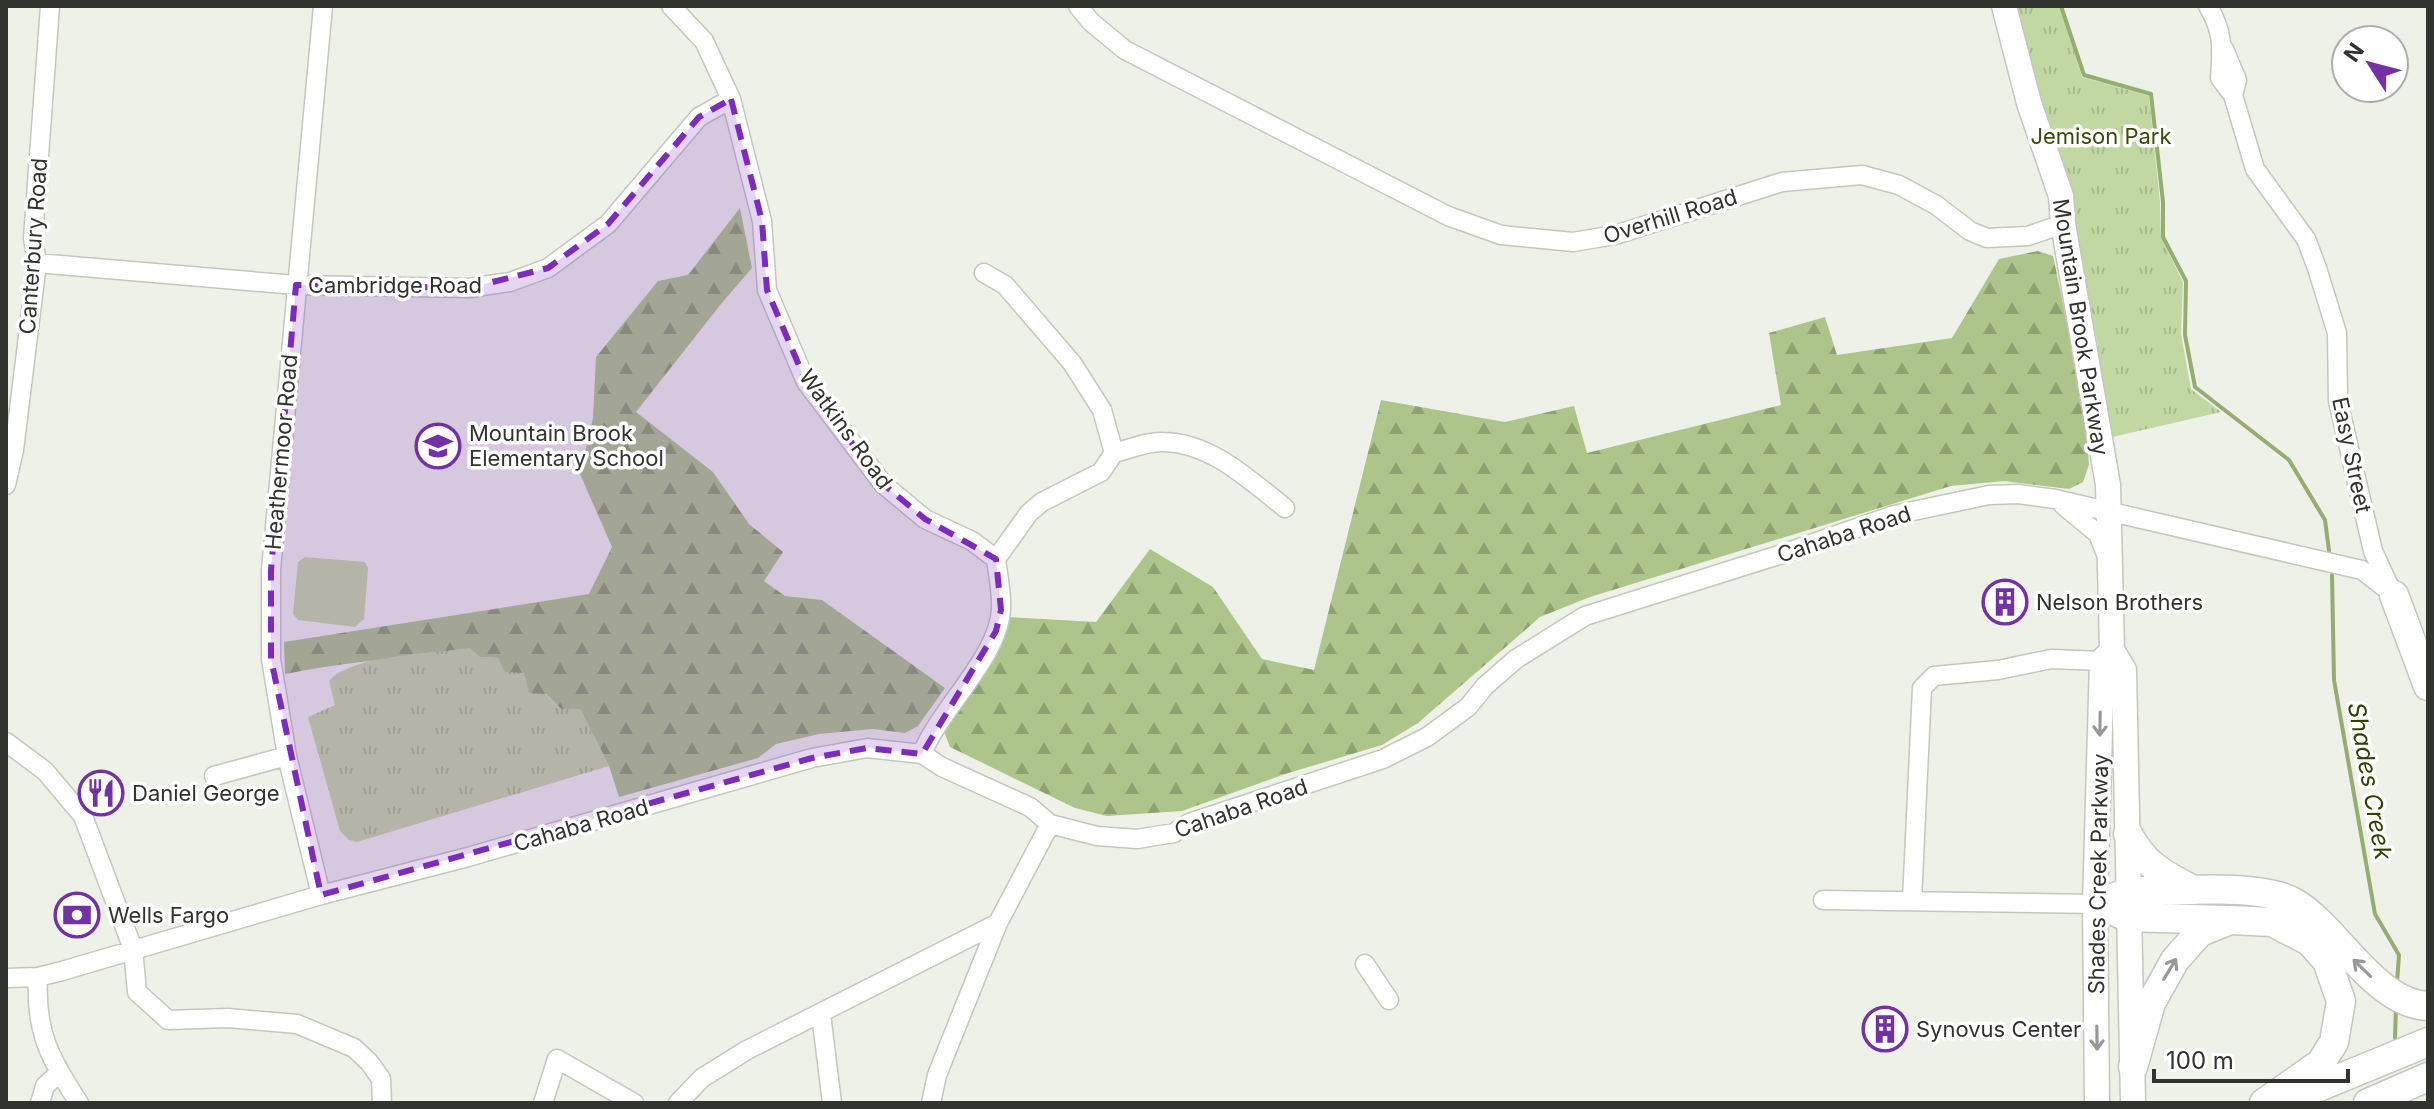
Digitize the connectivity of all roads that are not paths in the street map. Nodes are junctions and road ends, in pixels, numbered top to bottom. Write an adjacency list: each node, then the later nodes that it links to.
1 (50, 6): 9 (street, Canterbury Road)
2 (323, 6): 11 (street, Heathermoor Road)
3 (671, 6): 7 (street, Watkins Road)
4 (1078, 6): 8 (street, Overhill Road)
5 (2004, 6): 8 (main road, Mountain Brook Parkway)
6 (2208, 6): 19 (street, Easy Street)
7 (731, 99): 11 (street, Cambridge Road); 17 (street, Watkins Road)
8 (2063, 224): 16 (main road, Mountain Brook Parkway)
9 (37, 263): 11 (street, Cambridge Road); 13 (street, Canterbury Road)
10 (984, 273): 12 (street)
11 (296, 285): 24 (street, Heathermoor Road)
12 (1114, 453): 15 (street); 17 (street)
13 (6, 485)
14 (2055, 499): 16 (street, Cahaba Road); 18 (street); 26 (street, Cahaba Road)
15 (1285, 508)
16 (2108, 512): 18 (main road, Shades Creek Parkway); 19 (street, Cahaba Road)
17 (996, 559): 23 (street)
18 (2110, 565): 20 (main road, Shades Creek Parkway)
19 (2394, 595): 21 (highway)
20 (2107, 656): 27 (main road, Shades Creek Parkway); 31 (street); 32 (main road, Shades Creek Parkway, one-way to 32)
21 (2428, 686)
22 (6, 742): 36 (street)
23 (922, 754): 26 (street, Cahaba Road); 29 (street, Cahaba Road)
24 (287, 756): 25 (street); 29 (street, Heathermoor Road)
25 (214, 776)
26 (1050, 824): 35 (street)
27 (2128, 834): 28 (highway); 33 (main road, Shades Creek Parkway)
28 (2193, 890): 33 (highway); 41 (highway, one-way to 28)
29 (321, 895): 36 (street, Cahaba Road)
30 (1823, 900): 31 (street)
31 (1912, 901): 32 (street)
32 (2095, 904): 33 (highway); 55 (main road, Shades Creek Parkway, one-way to 55)
33 (2128, 905): 34 (highway); 44 (main road, Shades Creek Parkway)
34 (2230, 920): 44 (highway, one-way to 34); 57 (highway)
35 (998, 923): 42 (street); 54 (street)
36 (133, 949): 38 (street, Cahaba Road); 49 (street)
37 (1365, 964): 40 (street)
38 (38, 977): 39 (street, Cahaba Road); 45 (street)
39 (6, 978)
40 (1389, 1000)
41 (2428, 1006)
42 (821, 1014): 52 (street); 53 (street)
43 (2428, 1042): 58 (highway)
44 (2133, 1067): 56 (main road, Shades Creek Parkway)
45 (59, 1073): 47 (street); 48 (street)
46 (2428, 1077): 59 (highway); 60 (highway)
47 (40, 1103)
48 (79, 1103)
49 (382, 1103)
50 (543, 1103): 51 (street)
51 (634, 1103)
52 (678, 1103)
53 (832, 1103)
54 (931, 1103)
55 (2097, 1103)
56 (2133, 1103)
57 (2264, 1103)
58 (2281, 1103)
59 (2368, 1103)
60 (2390, 1103)

